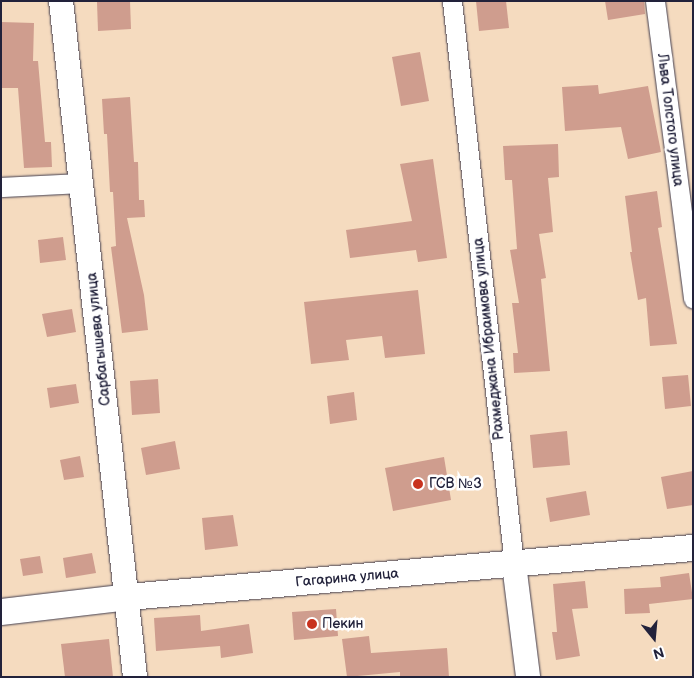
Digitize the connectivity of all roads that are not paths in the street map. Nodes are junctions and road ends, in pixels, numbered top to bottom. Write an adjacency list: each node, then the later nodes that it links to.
1 (61, 1): 4 (street, Сарбагышева улица)
2 (452, 1): 8 (street, Рахмеджана Ибраимова улица)
3 (655, 1): 6 (street, Льва Толстого улица)
4 (82, 183): 5 (street); 9 (street, Сарбагышева улица)
5 (1, 187)
6 (693, 298)
7 (693, 548): 8 (main road, Гагарина улица)
8 (514, 564): 9 (main road, Гагарина улица); 12 (street, Рахмеджана Ибраимова улица)
9 (128, 597): 10 (main road, Гагарина улица); 11 (street, Сарбагышева улица)
10 (1, 612)
11 (135, 677)
12 (528, 677)

